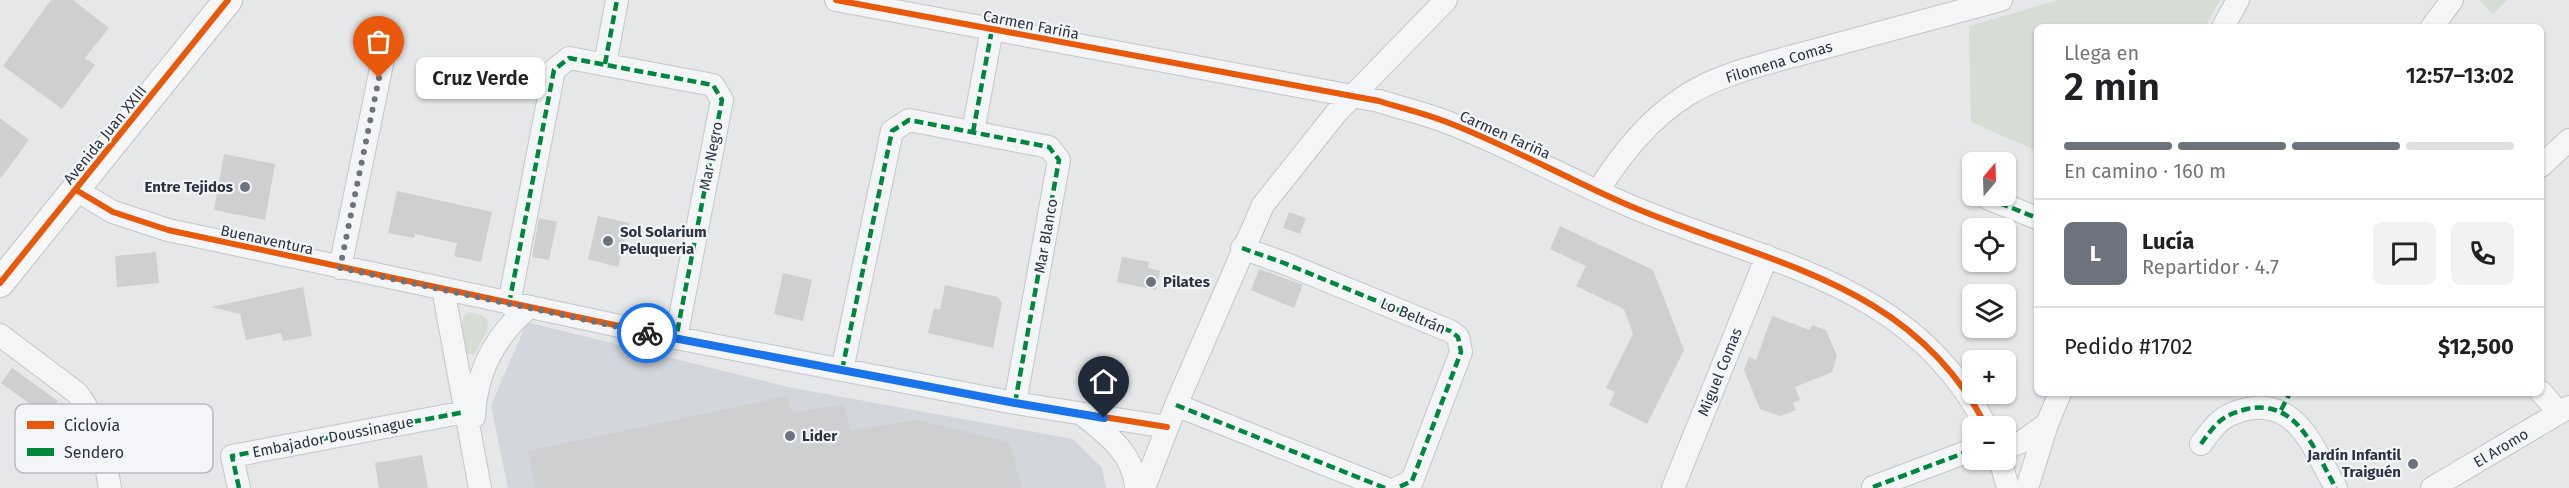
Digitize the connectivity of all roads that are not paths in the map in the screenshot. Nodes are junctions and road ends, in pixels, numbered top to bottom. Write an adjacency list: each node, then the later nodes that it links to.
1 (228, 0): 17 (main road, Avenida Juan XXIII)
2 (617, 0): 12 (street)
3 (836, 0): 10 (street, Carmen Fariña)
4 (1446, 0): 13 (street)
5 (2001, 0): 18 (street, Filomena Comas)
6 (2238, 0): 8 (street)
7 (2452, 0): 9 (street)
8 (2225, 24)
9 (2434, 24)
10 (992, 30): 13 (street, Carmen Fariña); 14 (street)
11 (384, 54): 23 (street)
12 (604, 64): 26 (street, Mar Negro); 28 (street, Mar Negro)
13 (1354, 96): 18 (street, Carmen Fariña); 21 (street)
14 (973, 132): 29 (street, Mar Blanco); 33 (street, Mar Blanco)
15 (2569, 140): 16 (street)
16 (2544, 163)
17 (76, 190): 23 (street, Buenaventura); 24 (main road, Avenida Juan XXIII)
18 (1598, 191): 22 (street, Carmen Fariña)
19 (2007, 206): 20 (street)
20 (2034, 217)
21 (1242, 248): 35 (street); 54 (street, Lo Beltrán)
22 (1767, 256): 39 (street, Carmen Fariña); 55 (street, Miguel Comas)
23 (340, 268): 25 (street, Buenaventura)
24 (1, 279)
25 (443, 289): 26 (street, Buenaventura); 37 (street)
26 (519, 306): 28 (street, Buenaventura); 44 (street)
27 (0, 335): 34 (street)
28 (676, 338): 29 (street, Buenaventura)
29 (842, 370): 33 (street, Buenaventura)
30 (2544, 394): 36 (street)
31 (2059, 396): 40 (street)
32 (2286, 402): 43 (street); 59 (street)
33 (1015, 403): 38 (street, Buenaventura)
34 (86, 404)
35 (1176, 405): 41 (street); 53 (street)
36 (2564, 410): 60 (street, El Aromo)
37 (465, 412): 44 (street); 49 (street, Embajador Doussinague)
38 (1082, 414): 41 (street, Buenaventura); 51 (street)
39 (1980, 416)
40 (2047, 424): 42 (street); 58 (street)
41 (1167, 427): 52 (street)
42 (2016, 444)
43 (2201, 444)
44 (473, 451): 50 (street)
45 (1962, 454): 56 (street)
46 (2003, 470): 57 (street)
47 (107, 473): 48 (street)
48 (110, 488)
49 (239, 488)
50 (480, 488)
51 (1136, 488)
52 (1144, 488)
53 (1385, 488)
54 (1397, 488)
55 (1673, 488)
56 (1873, 488)
57 (2008, 488)
58 (2027, 488)
59 (2336, 488)
60 (2432, 488)

